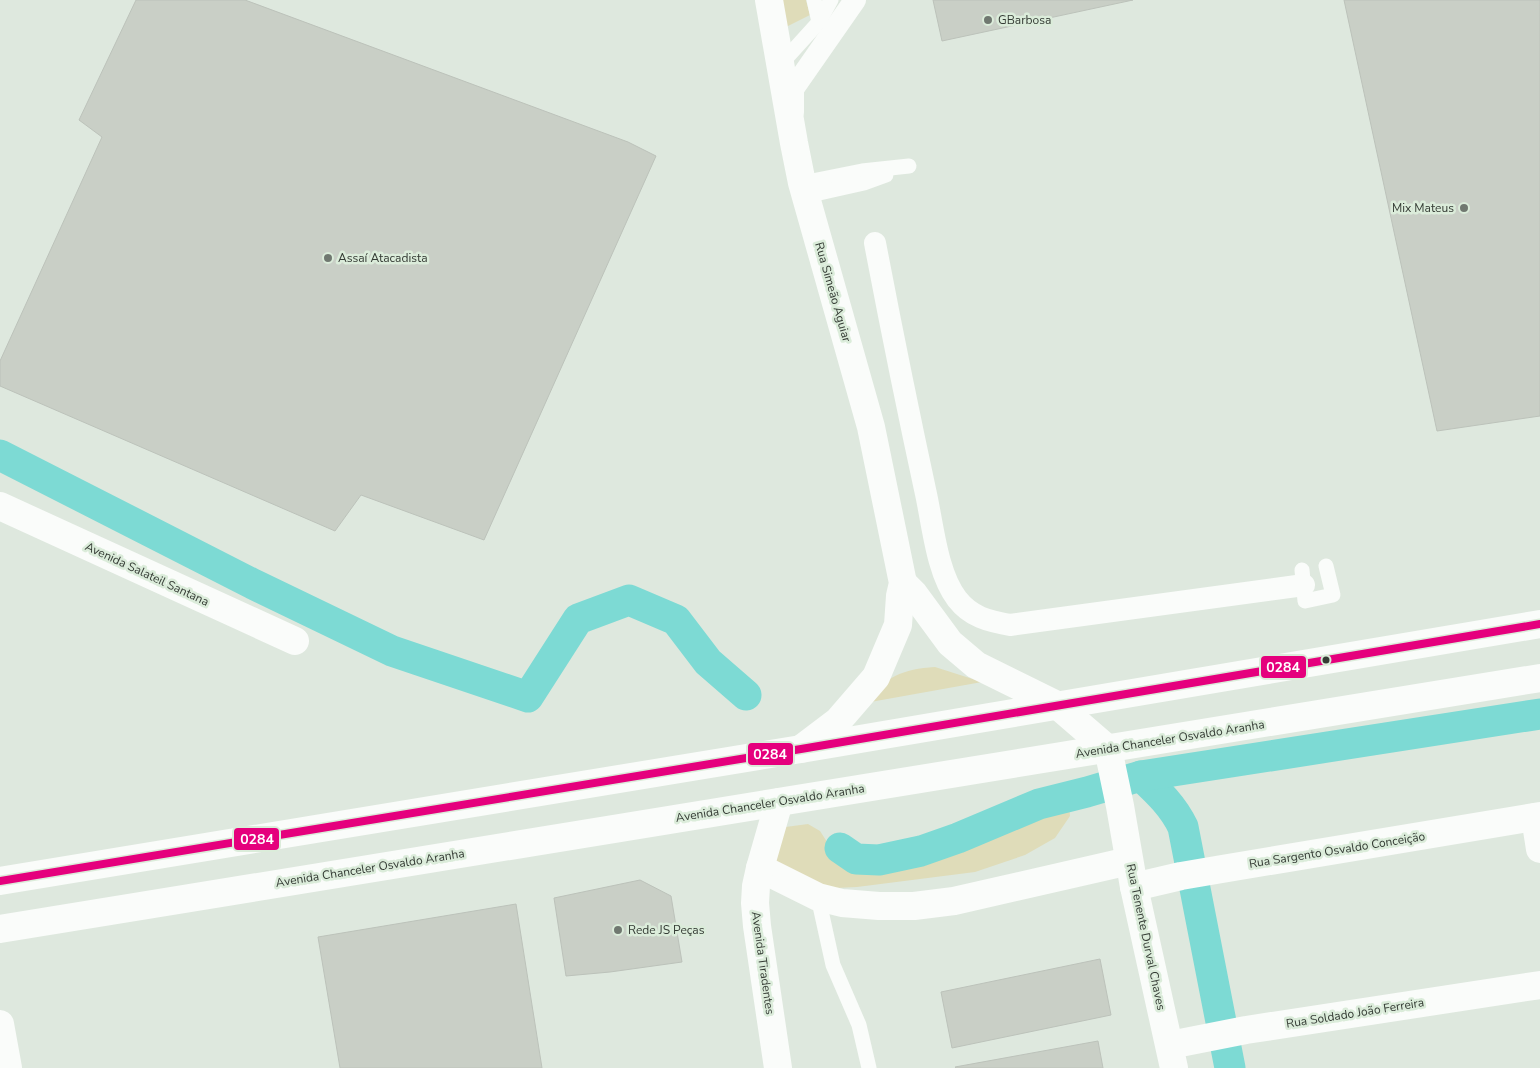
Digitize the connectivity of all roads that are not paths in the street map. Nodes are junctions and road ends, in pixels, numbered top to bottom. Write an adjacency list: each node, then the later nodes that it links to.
1 (769, 0): 6 (street, Rua Simeão Aguiar)
2 (814, 0): 5 (lane)
3 (832, 0): 5 (lane)
4 (855, 0): 7 (street)
5 (819, 22): 6 (lane)
6 (780, 65): 7 (street, Rua Simeão Aguiar)
7 (794, 142): 8 (street, Rua Simeão Aguiar)
8 (804, 189): 8 (lane); 12 (street, Rua Simeão Aguiar)
9 (875, 244): 13 (street)
10 (0, 506): 15 (street, Avenida Salateil Santana)
11 (1326, 566): 13 (lane)
12 (903, 583): 17 (street); 18 (street)
13 (1304, 585)
14 (1540, 624): 17 (street)
15 (295, 641)
16 (1540, 678): 19 (street, Avenida Chanceler Osvaldo Aranha)
17 (1057, 705): 18 (street); 19 (street)
18 (801, 749): 25 (street)
19 (1110, 758): 20 (street, Avenida Chanceler Osvaldo Aranha); 23 (street, Rua Tenente Durval Chaves)
20 (780, 802): 24 (street, Avenida Tiradentes); 28 (street, Avenida Chanceler Osvaldo Aranha)
21 (1538, 817): 22 (street); 26 (street, Rua Sargento Osvaldo Conceição)
22 (1540, 849)
23 (1129, 861): 26 (street, Rua Tenente Durval Chaves); 27 (street)
24 (760, 868): 27 (street); 33 (street, Avenida Tiradentes)
25 (0, 881)
26 (1134, 888): 31 (street, Rua Tenente Durval Chaves)
27 (818, 897): 34 (lane)
28 (0, 929)
29 (1540, 985): 31 (street, Rua Soldado João Ferreira)
30 (0, 1024): 32 (street)
31 (1172, 1056)
32 (8, 1068)
33 (778, 1068)
34 (869, 1068)

